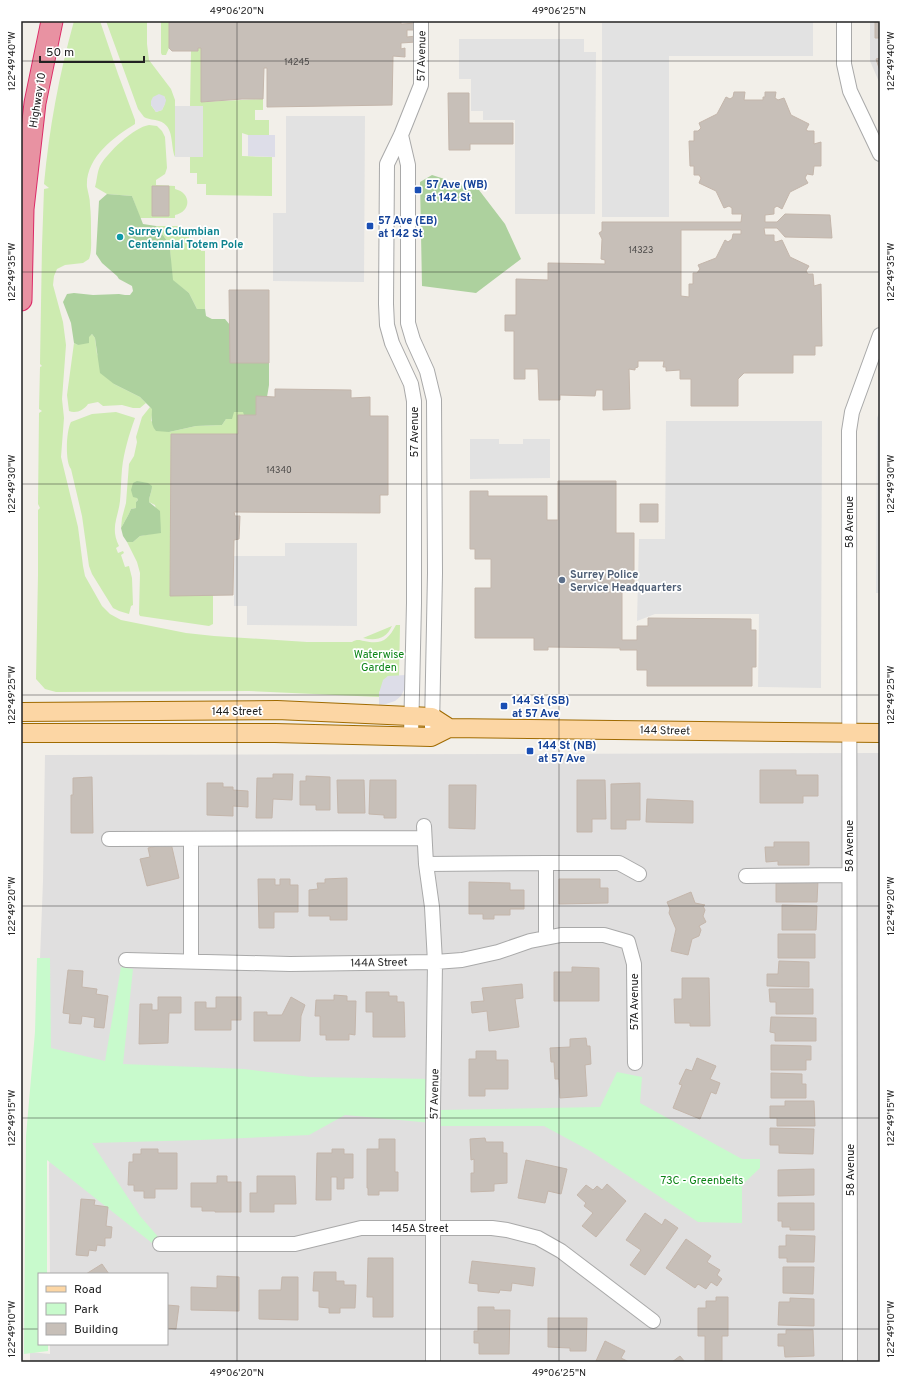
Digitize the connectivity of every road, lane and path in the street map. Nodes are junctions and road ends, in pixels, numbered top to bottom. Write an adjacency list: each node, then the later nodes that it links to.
1 (52, 21): 6 (highway, Highway 10)
2 (421, 21): 4 (street, 57 Avenue)
3 (844, 21): 5 (street)
4 (401, 135): 9 (street, 57 Avenue); 10 (street, 57 Avenue)
5 (880, 154)
6 (21, 300)
7 (880, 335): 13 (street, 58 Avenue)
8 (21, 712): 9 (main road, 144 Street)
9 (411, 716): 10 (main road, 144 Street); 15 (street, 57 Avenue)
10 (432, 717): 11 (main road, 144 Street); 16 (street, 57 Avenue)
11 (450, 728): 13 (main road, 144 Street); 16 (main road, 144 Street)
12 (21, 733): 15 (main road, 144 Street)
13 (848, 733): 14 (main road, 144 Street); 22 (street, 58 Avenue)
14 (880, 733)
15 (411, 737): 16 (main road, 144 Street)
16 (431, 737)
17 (191, 839): 18 (street); 20 (street, 57 Avenue); 27 (street)
18 (109, 840)
19 (546, 863): 20 (street); 21 (street); 24 (street)
20 (426, 864): 28 (street, 57 Avenue)
21 (639, 874)
22 (849, 875): 23 (street); 34 (street, 58 Avenue)
23 (746, 876)
24 (546, 938): 25 (street, 144A Street); 28 (street, 144A Street)
25 (628, 942): 29 (street, 57A Avenue)
26 (126, 960): 27 (street, 144A Street)
27 (191, 961): 28 (street, 144A Street)
28 (435, 962): 30 (street, 57 Avenue)
29 (635, 1063)
30 (434, 1228): 31 (street, 145A Street); 32 (street, 145A Street); 33 (street, 57 Avenue)
31 (160, 1244)
32 (653, 1321)
33 (434, 1362)
34 (850, 1362)

